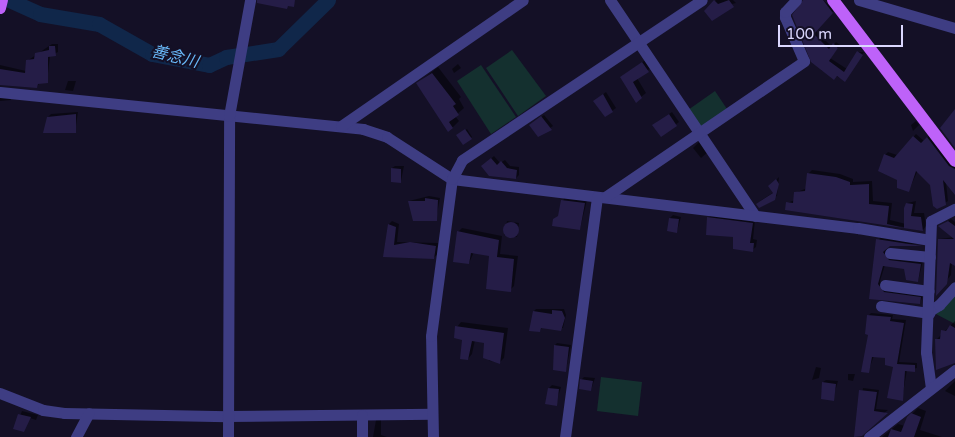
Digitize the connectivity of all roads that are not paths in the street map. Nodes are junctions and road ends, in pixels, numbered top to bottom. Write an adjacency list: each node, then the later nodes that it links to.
1 (250, 0): 12 (street)
2 (523, 0): 13 (street)
3 (610, 0): 10 (street)
4 (702, 0): 10 (street)
5 (796, 0): 14 (street)
6 (833, 0): 15 (main road)
7 (859, 0): 9 (street)
8 (955, 16): 9 (street)
9 (951, 27)
10 (639, 42): 14 (street); 16 (street)
11 (0, 92): 12 (street)
12 (229, 116): 13 (street); 34 (street)
13 (341, 126): 16 (street)
14 (699, 131): 17 (street); 19 (street)
15 (955, 161)
16 (452, 179): 17 (street); 32 (street)
17 (601, 197): 19 (street); 39 (street)
18 (955, 209): 20 (street)
19 (755, 216): 20 (street)
20 (930, 240): 22 (street)
21 (890, 252): 22 (street)
22 (930, 257): 25 (street)
23 (885, 285): 25 (street)
24 (955, 287): 27 (street)
25 (929, 291): 27 (street)
26 (881, 306): 27 (street)
27 (929, 312): 29 (street)
28 (955, 370): 29 (street)
29 (931, 388): 40 (street)
30 (0, 393): 31 (street)
31 (89, 413): 34 (street); 35 (street)
32 (432, 414): 33 (street); 38 (street)
33 (362, 415): 34 (street); 37 (street)
34 (227, 416): 36 (street)
35 (76, 437)
36 (228, 437)
37 (362, 437)
38 (433, 437)
39 (565, 437)
40 (869, 437)

